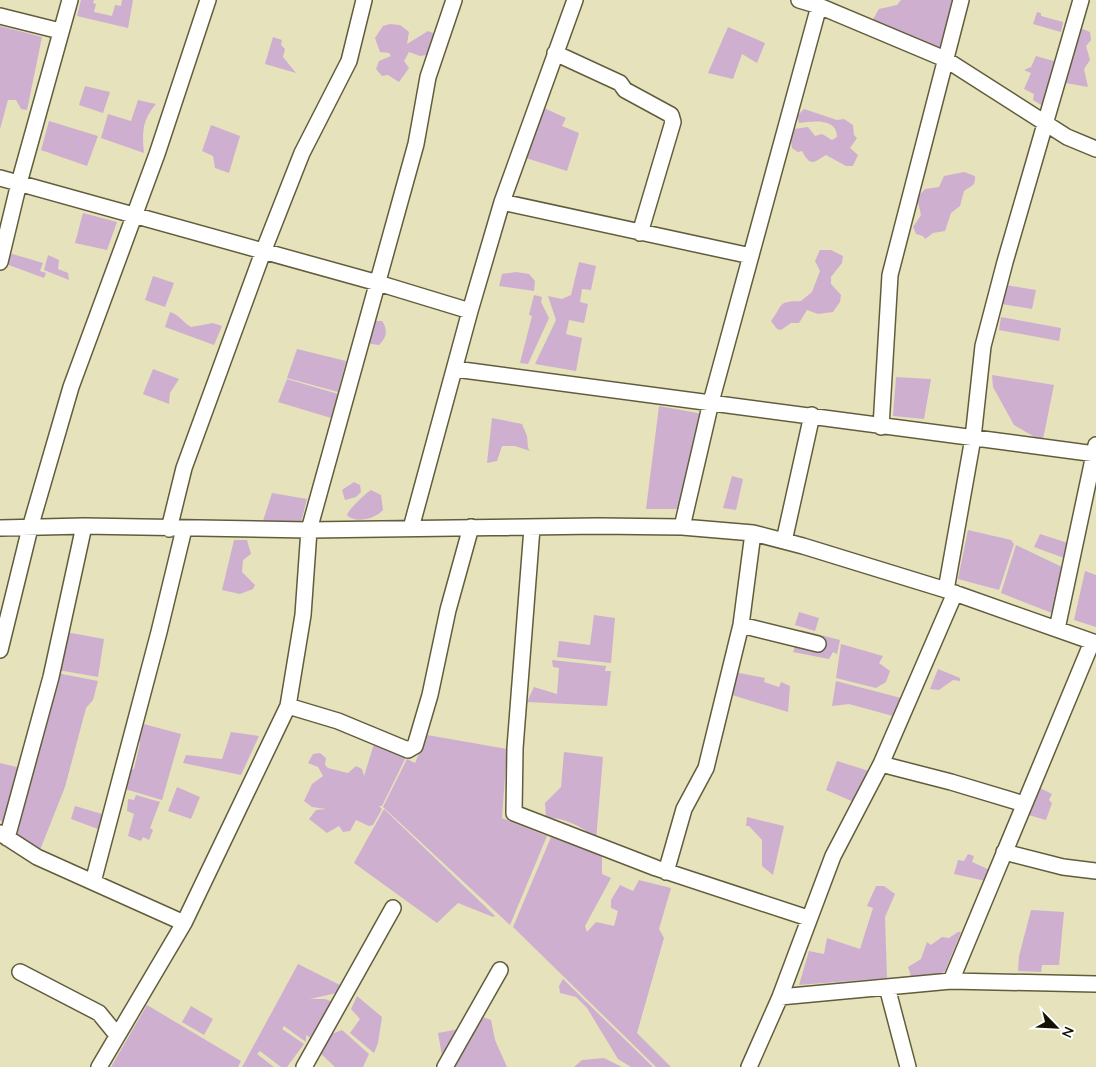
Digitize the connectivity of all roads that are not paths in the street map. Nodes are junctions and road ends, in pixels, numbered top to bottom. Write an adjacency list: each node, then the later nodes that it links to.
1 (70, 0): 11 (street)
2 (208, 0): 19 (street)
3 (364, 0): 21 (street)
4 (454, 0): 24 (street)
5 (576, 0): 12 (street)
6 (799, 0): 9 (street)
7 (961, 0): 13 (street)
8 (1081, 0): 14 (street)
9 (819, 6): 13 (street); 22 (street)
10 (0, 16): 11 (street)
11 (60, 31): 17 (street)
12 (556, 53): 18 (street); 20 (street)
13 (945, 59): 14 (street); 29 (street)
14 (1047, 122): 15 (street); 30 (street)
15 (1096, 149)
16 (0, 178): 17 (street)
17 (19, 183): 19 (street); 23 (street)
18 (502, 202): 20 (street); 25 (street)
19 (134, 215): 21 (street); 36 (street)
20 (640, 234): 22 (street)
21 (263, 252): 24 (street); 37 (street)
22 (751, 256): 27 (street)
23 (0, 262)
24 (378, 283): 25 (street); 40 (street)
25 (470, 311): 26 (street)
26 (455, 369): 27 (street); 38 (street)
27 (711, 402): 28 (street); 34 (street)
28 (812, 415): 29 (street); 42 (street)
29 (881, 427): 30 (street)
30 (973, 438): 31 (street); 43 (street)
31 (1095, 451): 45 (street)
32 (84, 526): 36 (street); 37 (street); 52 (street)
33 (471, 527): 38 (street); 39 (street); 49 (street)
34 (682, 527): 39 (street); 41 (street)
35 (0, 528): 36 (street)
36 (30, 528): 48 (street)
37 (176, 528): 40 (street); 56 (street)
38 (411, 528): 40 (street)
39 (532, 528): 55 (street)
40 (309, 530): 49 (street)
41 (754, 533): 42 (street); 44 (street)
42 (784, 541): 43 (street)
43 (950, 591): 45 (street); 50 (street)
44 (741, 625): 47 (street); 55 (street)
45 (1057, 629): 46 (street)
46 (1094, 643): 51 (street)
47 (818, 644)
48 (0, 650)
49 (288, 706): 59 (street)
50 (881, 764): 51 (street); 58 (street)
51 (1024, 804): 53 (street)
52 (3, 836): 56 (street)
53 (1004, 852): 54 (street); 62 (street)
54 (1096, 871)
55 (666, 872): 58 (street)
56 (93, 882): 59 (street)
57 (394, 908): 68 (street)
58 (808, 918): 65 (street)
59 (184, 923): 66 (street)
60 (500, 970): 69 (street)
61 (20, 972): 66 (street)
62 (951, 981): 63 (street); 64 (street)
63 (1096, 984)
64 (887, 987): 65 (street); 71 (street)
65 (780, 997): 70 (street)
66 (117, 1036): 67 (street)
67 (99, 1067)
68 (304, 1067)
69 (445, 1067)
70 (748, 1067)
71 (908, 1067)

